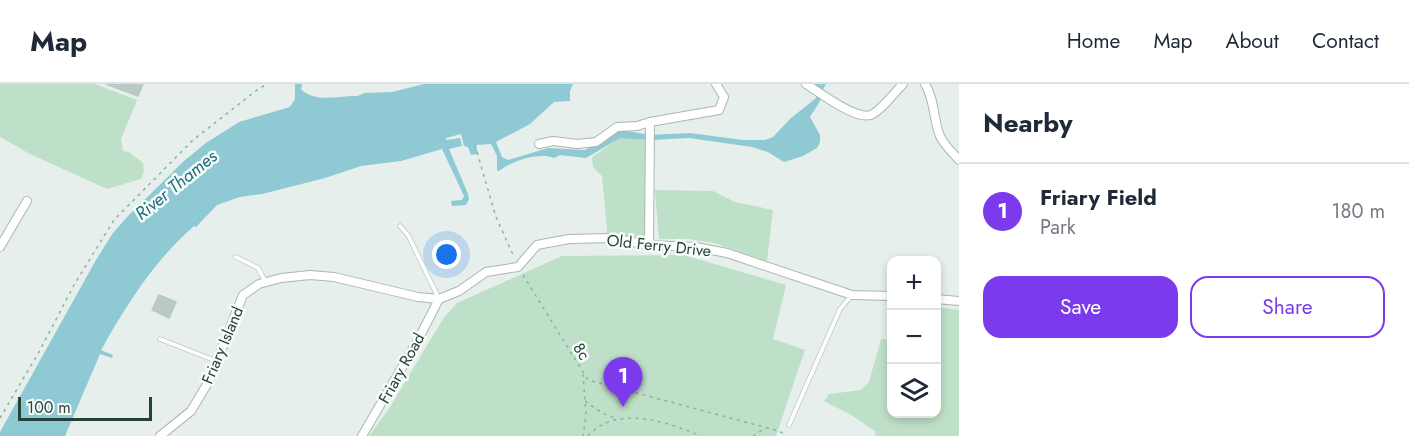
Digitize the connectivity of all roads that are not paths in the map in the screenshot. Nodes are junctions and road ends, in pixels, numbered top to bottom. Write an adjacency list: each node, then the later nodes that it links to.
1 (716, 84): 5 (street)
2 (903, 84): 4 (street)
3 (925, 84): 7 (street)
4 (809, 86)
5 (650, 122): 6 (street); 10 (street)
6 (539, 144)
7 (959, 160)
8 (27, 201): 11 (street)
9 (400, 226): 16 (lane)
10 (649, 245): 14 (street, Old Ferry Drive); 16 (street, Old Ferry Drive)
11 (0, 247)
12 (236, 257): 13 (lane)
13 (266, 282): 16 (street, Friary Island); 20 (street, Friary Island)
14 (852, 294): 15 (street, Old Ferry Drive); 21 (lane)
15 (887, 296)
16 (439, 298): 23 (street, Friary Road)
17 (941, 299): 18 (street)
18 (959, 301)
19 (160, 339): 20 (lane)
20 (217, 362): 22 (street, Friary Island)
21 (789, 425)
22 (160, 436)
23 (362, 436)

